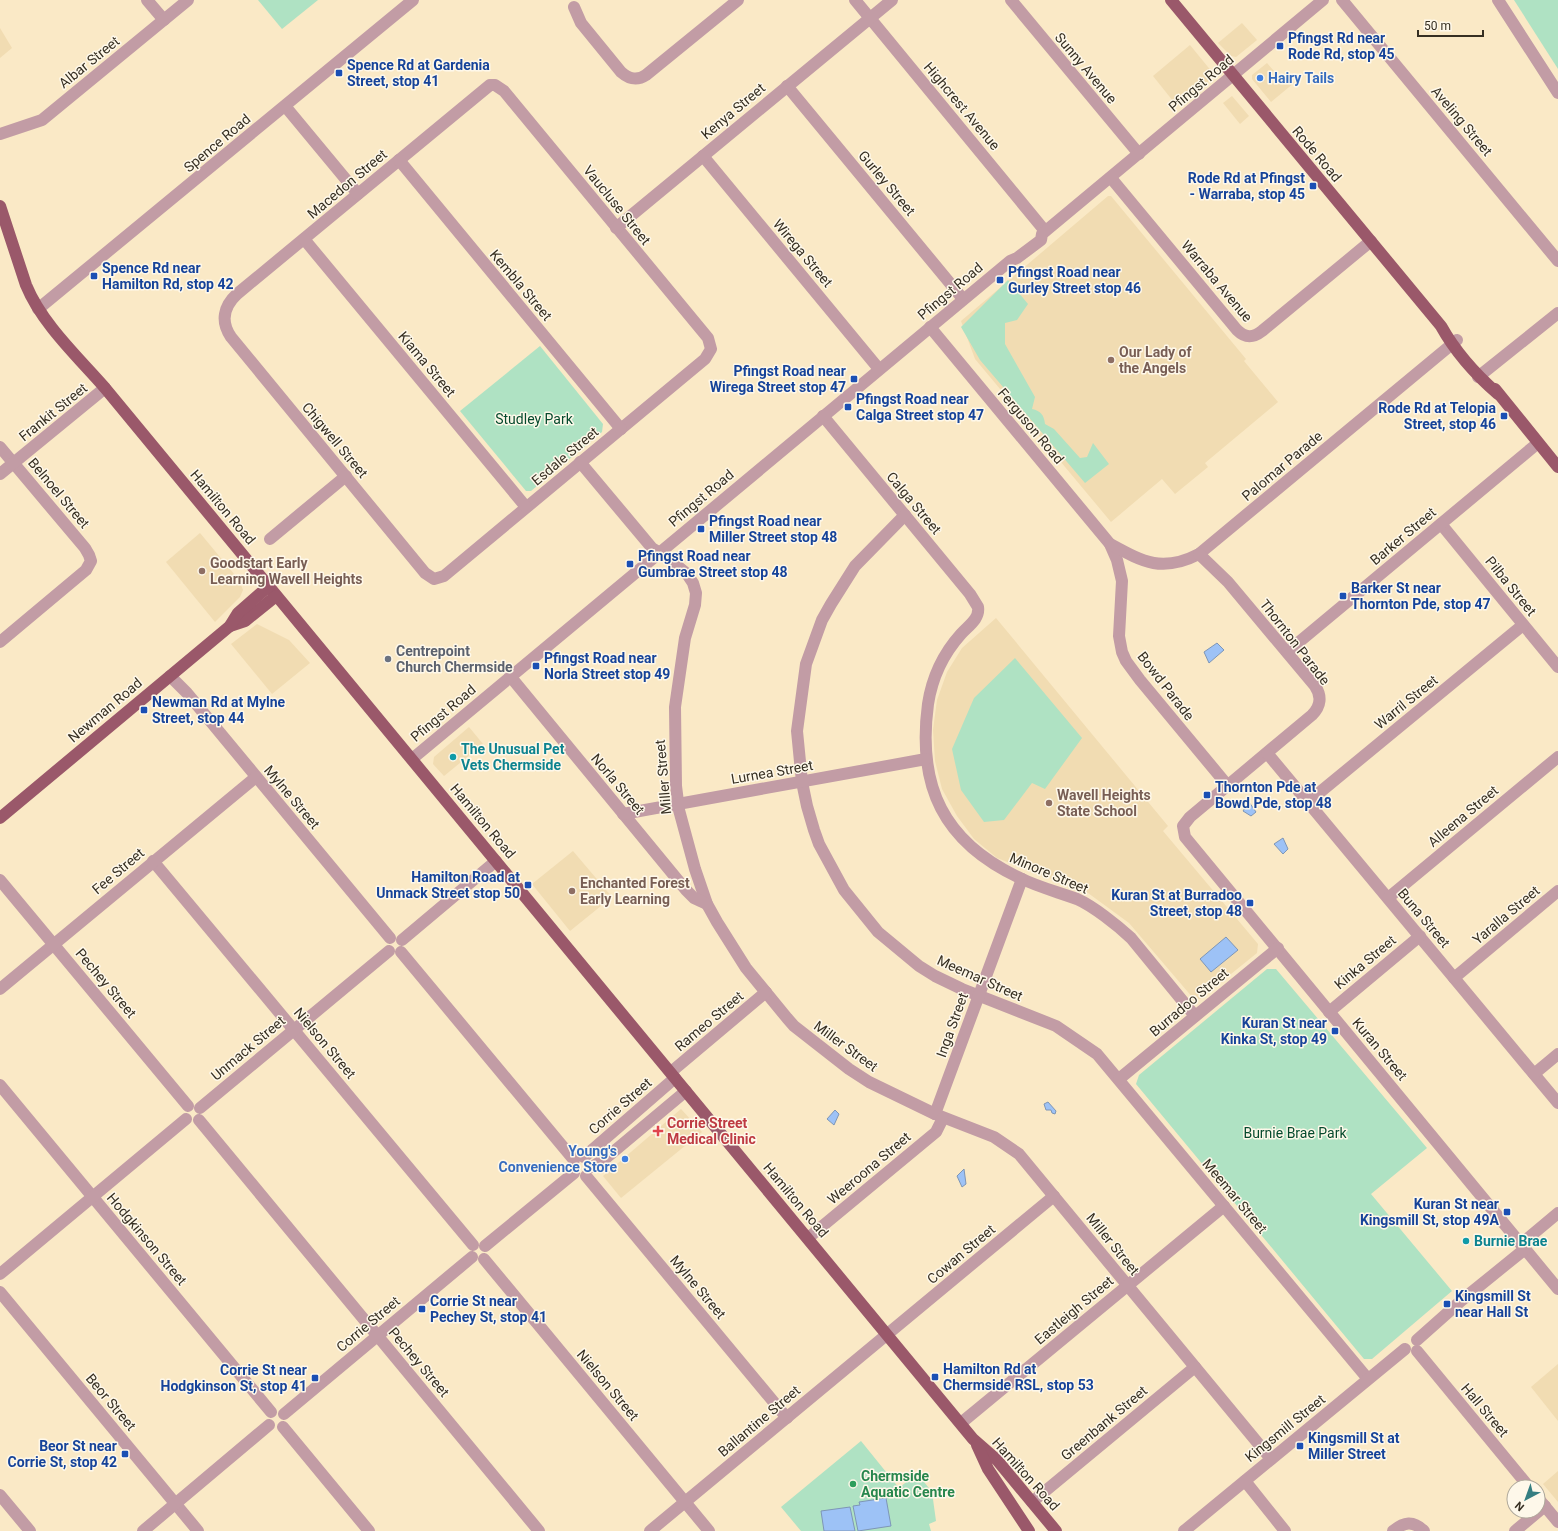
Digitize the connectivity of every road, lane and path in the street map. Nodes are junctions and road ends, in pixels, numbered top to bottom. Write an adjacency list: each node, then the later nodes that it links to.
1 (147, 0): 14 (street)
2 (188, 0): 14 (street, Albar Street)
3 (414, 0): 19 (street, Spence Road)
4 (855, 0): 13 (street, Highcrest Avenue)
5 (892, 0): 13 (street, Kenya Street)
6 (1011, 0): 21 (street, Sunny Avenue)
7 (1171, 0): 15 (main road, Rode Road)
8 (1323, 0): 15 (street, Pfingst Road)
9 (1342, 0): 31 (street, Aveling Street)
10 (1498, 0): 18 (street)
11 (730, 2): 12 (street)
12 (574, 7)
13 (870, 18): 17 (street, Kenya Street); 28 (street, Highcrest Avenue)
14 (164, 20): 20 (street, Albar Street)
15 (1233, 76): 21 (street, Pfingst Road); 30 (main road, Rode Road)
16 (496, 84): 23 (street, Macedon Street); 27 (street, Vaucluse Street)
17 (787, 86): 22 (street, Kenya Street); 32 (street, Gurley Street)
18 (1558, 93)
19 (286, 106): 25 (street); 33 (street, Spence Road)
20 (0, 134)
21 (1139, 154): 24 (street, Pfingst Road)
22 (703, 156): 27 (street, Kenya Street); 39 (street, Wirega Street)
23 (398, 160): 25 (street, Macedon Street); 43 (street, Kembla Street)
24 (1111, 178): 28 (street, Pfingst Road); 30 (street, Warraba Avenue)
25 (358, 194): 29 (street, Macedon Street)
26 (0, 206): 33 (main road, Hamilton Road)
27 (616, 228): 38 (street, Vaucluse Street)
28 (1043, 233): 32 (street, Pfingst Road)
29 (304, 239): 35 (street, Macedon Street); 51 (street, Kiama Street)
30 (1371, 241): 37 (main road, Rode Road)
31 (1558, 261)
32 (963, 299): 36 (street, Pfingst Road)
33 (38, 309): 41 (main road, Hamilton Road)
34 (1558, 313): 40 (street)
35 (224, 314): 50 (street, Chigwell Street)
36 (930, 327): 39 (street, Pfingst Road); 55 (street, Ferguson Road)
37 (1454, 342): 40 (main road, Rode Road); 57 (street, Palomar Parade)
38 (711, 349): 43 (street, Esdale Street)
39 (879, 369): 42 (street, Pfingst Road)
40 (1481, 374): 44 (main road, Rode Road)
41 (105, 388): 47 (street, Frankit Street); 59 (main road, Hamilton Road)
42 (823, 416): 52 (street, Calga Street); 56 (street, Pfingst Road)
43 (620, 429): 46 (street, Esdale Street)
44 (1538, 443): 48 (main road, Rode Road); 53 (street, Barker Street)
45 (0, 447): 47 (street, Belnoel Street)
46 (580, 462): 51 (street, Esdale Street); 56 (street, Miller Street)
47 (14, 464): 49 (street, Frankit Street); 62 (street, Belnoel Street)
48 (1558, 467)
49 (0, 474)
50 (346, 476): 54 (street); 58 (street, Chigwell Street)
51 (526, 507): 58 (street, Esdale Street)
52 (905, 515): 60 (street, Calga Street); 72 (street, Meemar Street)
53 (1440, 524): 61 (street, Pilba Street); 63 (street, Barker Street)
54 (270, 539)
55 (1110, 544): 57 (street, Palomar Parade); 73 (street, Bowd Parade)
56 (658, 552): 66 (street, Pfingst Road); 75 (street, Miller Street)
57 (1199, 554): 63 (street, Thornton Parade)
58 (434, 579)
59 (273, 591): 65 (main road, Newman Road); 69 (main road, Hamilton Road)
60 (979, 610): 70 (street, Minore Street)
61 (1523, 625): 64 (street, Pilba Street); 74 (street, Warril Street)
62 (0, 642)
63 (1286, 652): 67 (street, Thornton Parade)
64 (1558, 667)
65 (170, 676): 71 (street, Mylne Street); 77 (main road, Newman Road)
66 (510, 676): 69 (street, Pfingst Road); 76 (street, Norla Street)
67 (1267, 753): 73 (street, Thornton Parade); 74 (street, Buna Street)
68 (1558, 757): 84 (street, Alleena Street)
69 (412, 759): 80 (main road, Hamilton Road)
70 (926, 760): 72 (street, Lurnea Street); 81 (street, Minore Street)
71 (256, 777): 79 (street, Fee Street); 87 (street, Mylne Street)
72 (802, 782): 75 (street, Lurnea Street); 95 (street, Meemar Street)
73 (1228, 786): 78 (street, Thornton Parade)
74 (1308, 802): 84 (street, Buna Street)
75 (677, 804): 76 (street, Lurnea Street); 85 (street, Miller Street)
76 (623, 814): 85 (street, Norla Street)
77 (0, 818)
78 (1183, 826): 90 (street, Kuran Street)
79 (153, 861): 89 (street, Fee Street); 98 (street, Nielson Street)
80 (496, 861): 88 (street); 101 (main road, Hamilton Road)
81 (1022, 879): 95 (street, Inga Street); 97 (street, Minore Street)
82 (0, 880): 89 (street, Pechey Street)
83 (1558, 891): 92 (street, Yaralla Street)
84 (1388, 898): 86 (street, Buna Street)
85 (708, 904): 94 (street, Miller Street)
86 (1420, 936): 92 (street, Buna Street); 96 (street, Kinka Street)
87 (390, 938): 88 (street); 91 (street)
88 (402, 940): 91 (street)
89 (54, 944): 93 (street, Fee Street); 106 (street, Pechey Street)
90 (1278, 948): 96 (street, Kuran Street); 97 (street, Burradoo Street)
91 (395, 952): 98 (street, Unmack Street); 111 (street)
92 (1454, 978): 100 (street, Buna Street)
93 (0, 989)
94 (766, 992): 101 (street, Rameo Street); 108 (street, Miller Street)
95 (979, 996): 102 (street, Meemar Street); 108 (street, Inga Street)
96 (1329, 1012): 120 (street, Kuran Street)
97 (1195, 1016): 102 (street, Burradoo Street)
98 (294, 1030): 107 (street, Unmack Street); 119 (street, Nielson Street)
99 (1558, 1054): 100 (street)
100 (1534, 1074): 105 (street, Buna Street)
101 (673, 1075): 104 (main road, Hamilton Road); 111 (street, Corrie Street)
102 (1119, 1079): 116 (street, Meemar Street)
103 (0, 1085): 115 (street, Hodgkinson Street)
104 (686, 1091): 112 (street); 118 (main road, Hamilton Road)
105 (1558, 1103)
106 (188, 1106): 107 (street); 109 (street)
107 (200, 1108): 110 (street)
108 (939, 1116): 114 (street, Miller Street); 118 (street, Weeroona Street)
109 (186, 1119): 110 (street); 115 (street)
110 (199, 1120): 128 (street, Pechey Street)
111 (579, 1158): 112 (street); 113 (street)
112 (589, 1171): 113 (street); 134 (street, Mylne Street)
113 (574, 1173): 119 (street)
114 (1054, 1196): 124 (street, Miller Street); 127 (street, Cowan Street)
115 (92, 1197): 123 (street); 132 (street, Hodgkinson Street)
116 (1224, 1206): 124 (street, Eastleigh Street); 131 (street, Meemar Street)
117 (1558, 1212): 120 (street)
118 (808, 1238): 127 (main road, Hamilton Road)
119 (479, 1246): 121 (street); 122 (street)
120 (1523, 1246): 125 (street, Kuran Street); 129 (street)
121 (472, 1257): 122 (street); 128 (street, Corrie Street)
122 (484, 1259): 143 (street, Nielson Street)
123 (0, 1274)
124 (1127, 1286): 130 (street, Miller Street); 135 (street, Eastleigh Street)
125 (1558, 1289)
126 (0, 1292): 145 (street, Beor Street)
127 (887, 1334): 134 (street, Ballantine Street); 135 (main road, Hamilton Road)
128 (378, 1336): 133 (street, Corrie Street); 153 (street, Pechey Street)
129 (1417, 1346): 131 (street, Kingsmill Street); 140 (street, Hall Street)
130 (1195, 1367): 139 (street, Miller Street); 144 (street, Greenbank Street)
131 (1368, 1379): 139 (street, Kingsmill Street)
132 (271, 1412): 133 (street); 136 (street)
133 (284, 1414): 137 (street)
134 (787, 1418): 143 (street, Ballantine Street)
135 (961, 1423): 138 (main road, Hamilton Road)
136 (270, 1425): 137 (street); 145 (street)
137 (282, 1427): 152 (street)
138 (973, 1439): 144 (main road, Hamilton Road); 156 (main road, Hamilton Road)
139 (1271, 1459): 141 (street, Kingsmill Street)
140 (1523, 1479)
141 (1245, 1481): 158 (street, Kingsmill Street); 159 (street)
142 (0, 1495): 149 (street)
143 (685, 1501): 154 (street, Ballantine Street); 155 (street, Nielson Street)
144 (1032, 1502): 157 (main road, Hamilton Road)
145 (176, 1504): 150 (street); 151 (street, Beor Street)
146 (1546, 1508): 148 (street)
147 (1526, 1519): 162 (street)
148 (1558, 1522)
149 (30, 1531)
150 (143, 1531)
151 (198, 1531)
152 (369, 1531)
153 (539, 1531)
154 (650, 1531)
155 (709, 1531)
156 (1029, 1531)
157 (1056, 1531)
158 (1184, 1531)
159 (1285, 1531)
160 (1393, 1531): 161 (street)
161 (1424, 1531)
162 (1515, 1531)

